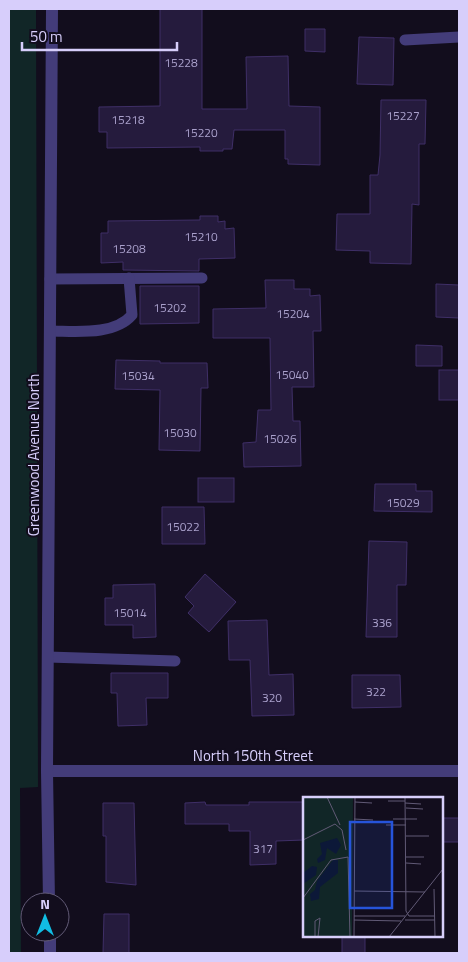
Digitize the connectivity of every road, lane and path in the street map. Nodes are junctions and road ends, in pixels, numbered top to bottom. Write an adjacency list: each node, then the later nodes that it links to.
1 (52, 9): 6 (street, Greenwood Avenue North)
2 (459, 37): 3 (lane)
3 (406, 40)
4 (129, 278): 5 (lane); 6 (lane); 7 (lane)
5 (202, 278)
6 (50, 279): 7 (street, Greenwood Avenue North)
7 (50, 331): 8 (street, Greenwood Avenue North)
8 (48, 656): 9 (lane); 10 (street, Greenwood Avenue North)
9 (174, 661)
10 (47, 771): 11 (street, North 150th Street); 12 (street, Greenwood Avenue North)
11 (459, 771)
12 (49, 892)

